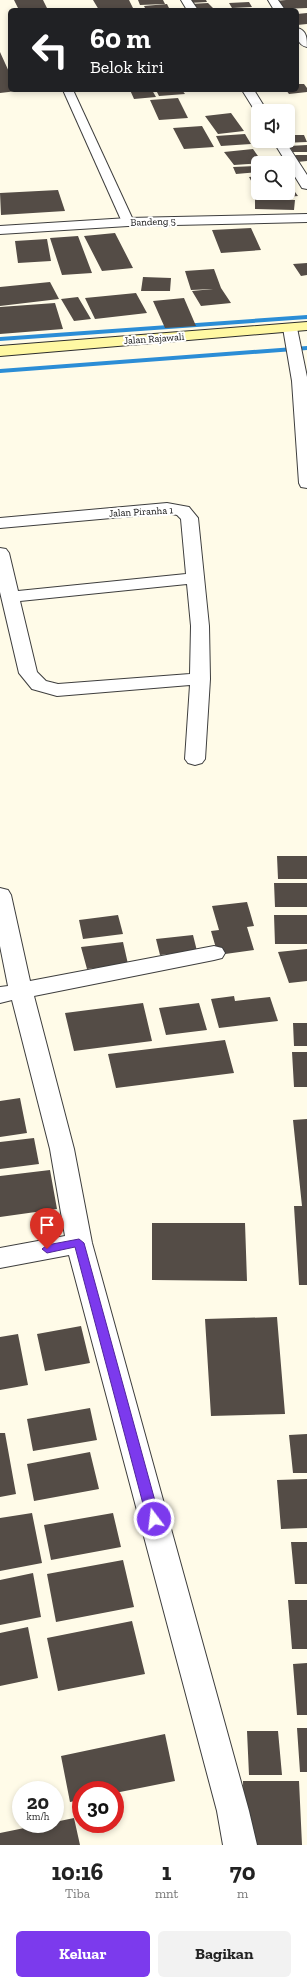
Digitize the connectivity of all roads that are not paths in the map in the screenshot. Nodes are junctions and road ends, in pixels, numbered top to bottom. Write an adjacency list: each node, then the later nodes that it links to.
1 (299, 34): 2 (street)
2 (307, 44)
3 (69, 92): 9 (lane)
4 (249, 92): 5 (street)
5 (257, 104)
6 (283, 148): 7 (street)
7 (307, 186)
8 (307, 218): 9 (street, Bandeng 5)
9 (128, 222): 10 (street, Bandeng 5)
10 (0, 230)
11 (307, 326): 12 (main road, Jalan Rajawali)
12 (290, 328): 13 (main road, Jalan Rajawali); 14 (street)
13 (0, 351)
14 (307, 483)
15 (0, 523): 17 (street, Jalan Piranha 1)
16 (0, 553): 18 (street)
17 (195, 578): 18 (street); 19 (street, Jalan Piranha 1)
18 (11, 597): 19 (street)
19 (200, 679): 20 (street, Jalan Piranha 1)
20 (195, 759)
21 (1, 905): 23 (street)
22 (214, 953): 23 (street)
23 (11, 993): 24 (street)
24 (79, 1243): 25 (street); 26 (street)
25 (0, 1258)
26 (240, 1845)

